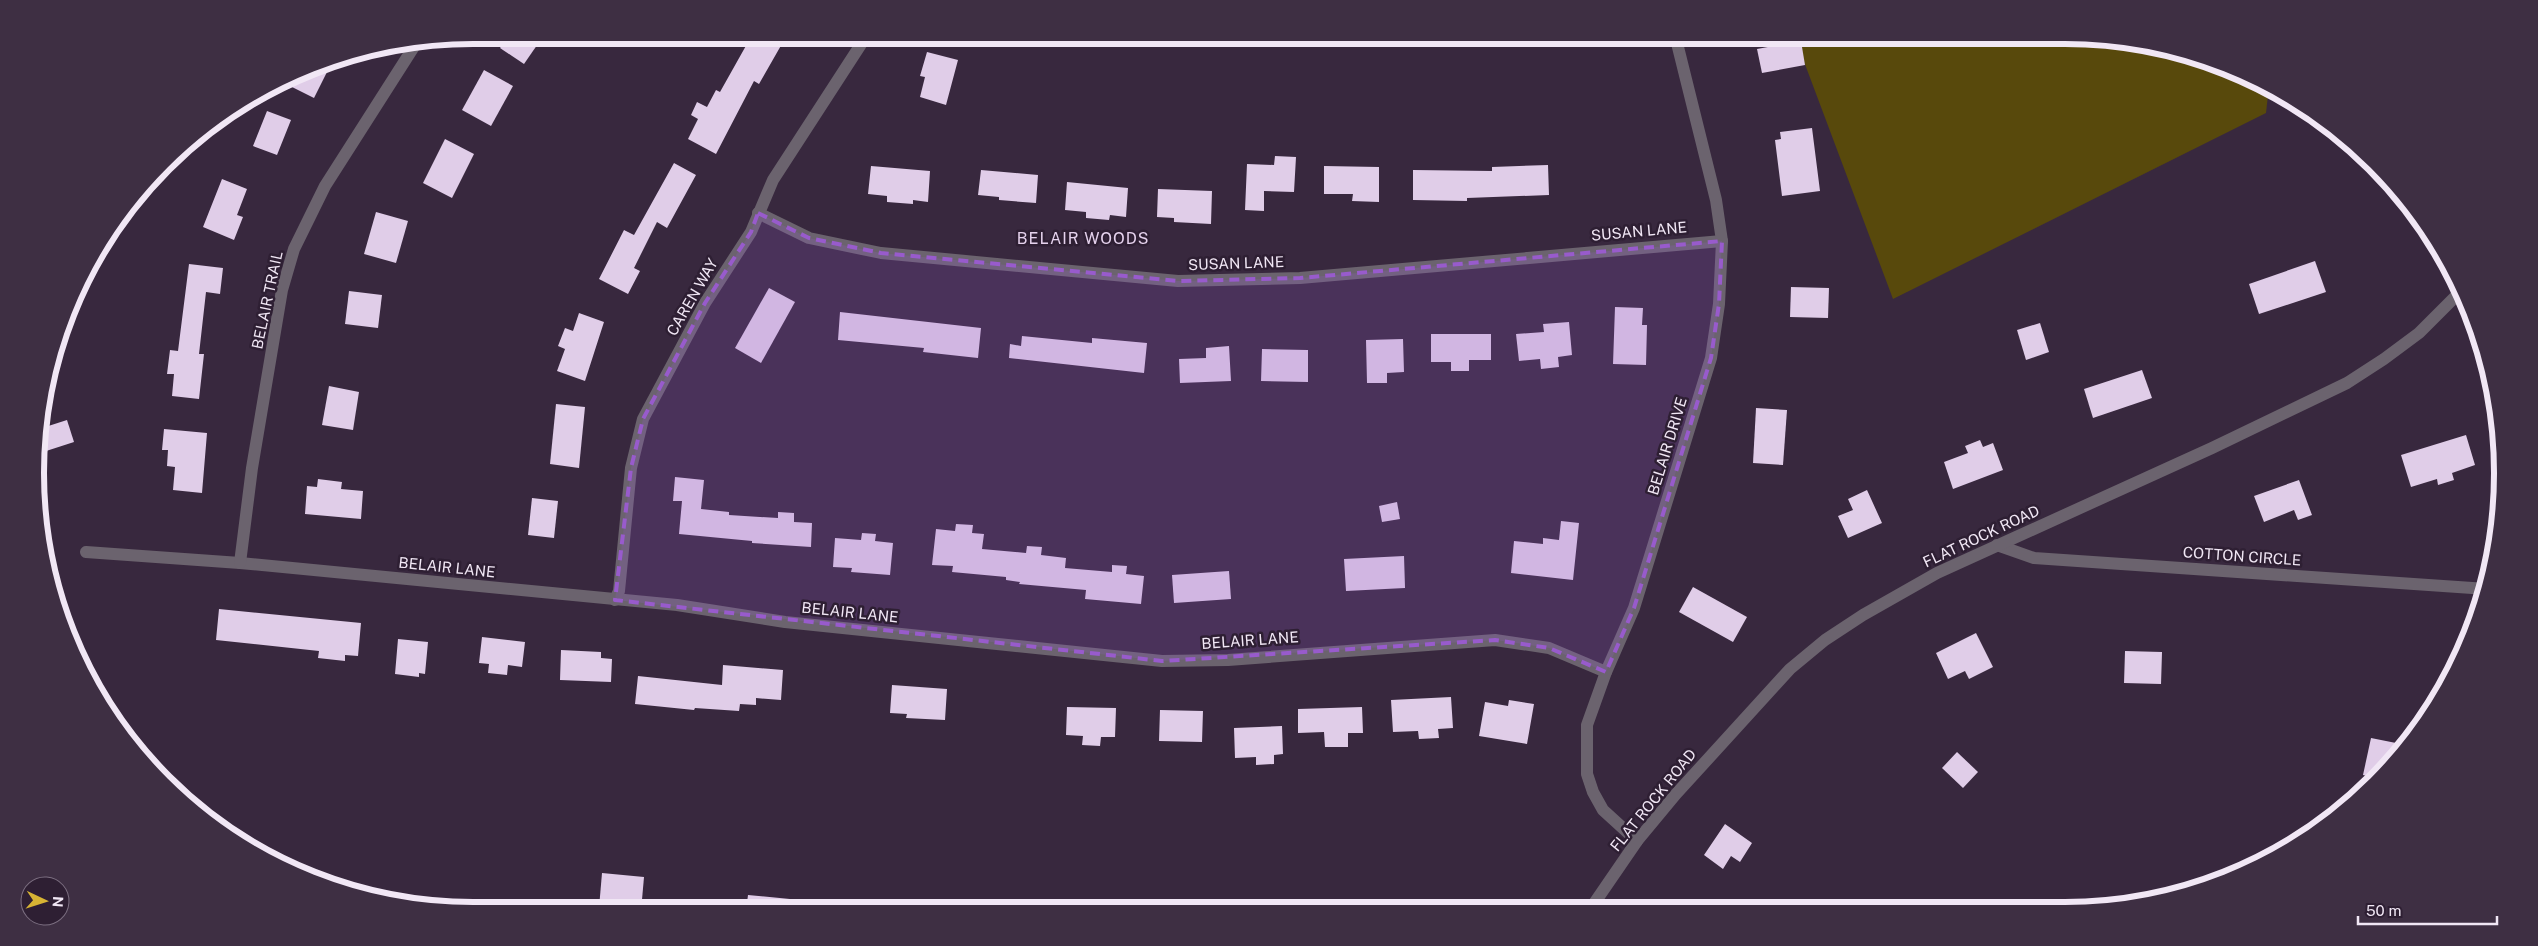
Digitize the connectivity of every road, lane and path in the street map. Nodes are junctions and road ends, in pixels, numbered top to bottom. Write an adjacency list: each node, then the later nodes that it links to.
1 (861, 44): 4 (street, CAREN WAY)
2 (1678, 44): 5 (street, BELAIR DRIVE)
3 (413, 48): 9 (street, BELAIR TRAIL)
4 (758, 213): 5 (street, SUSAN LANE); 11 (street, CAREN WAY)
5 (1722, 241): 12 (street, BELAIR DRIVE)
6 (2456, 296): 7 (street, FLAT ROCK ROAD)
7 (1997, 545): 10 (street, COTTON CIRCLE); 13 (street, FLAT ROCK ROAD)
8 (86, 552): 9 (street, BELAIR LANE)
9 (240, 563): 11 (street, BELAIR LANE)
10 (2478, 589)
11 (615, 600): 12 (street, BELAIR LANE)
12 (1606, 672): 13 (street, BELAIR DRIVE)
13 (1637, 842): 14 (street, FLAT ROCK ROAD)
14 (1595, 902)

